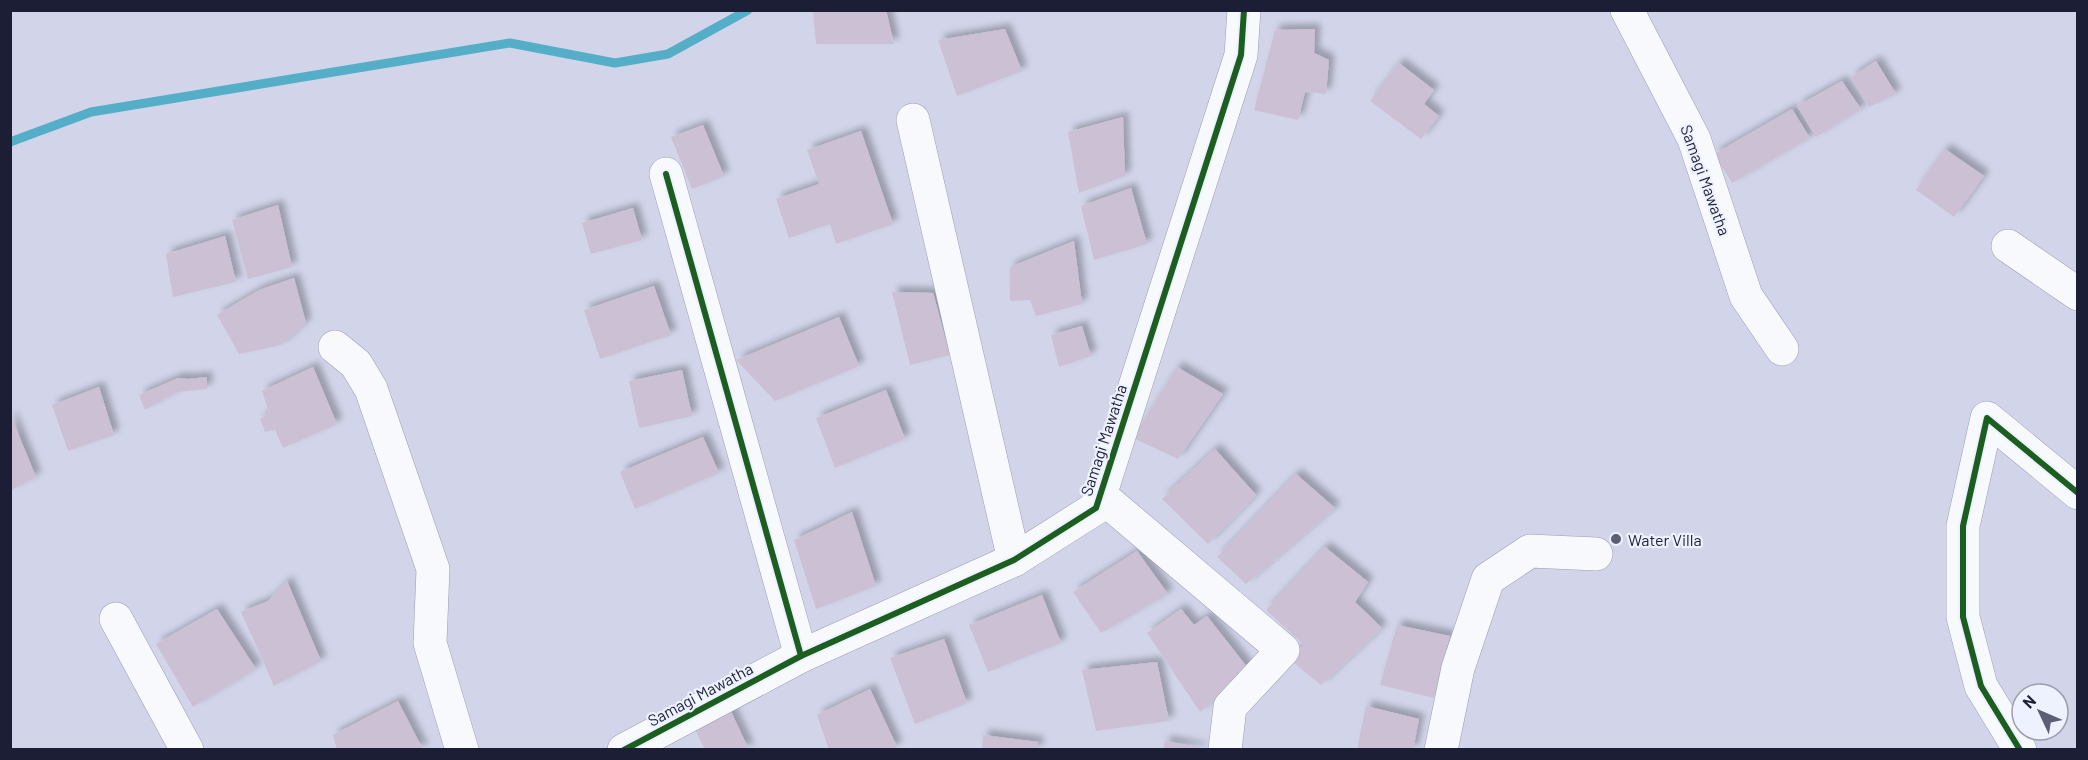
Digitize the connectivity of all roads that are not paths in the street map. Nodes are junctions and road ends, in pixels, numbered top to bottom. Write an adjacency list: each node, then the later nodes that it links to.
1 (1244, 10): 10 (street, Samagi Mawatha)
2 (1627, 10): 8 (street, Samagi Mawatha)
3 (913, 120): 12 (street)
4 (666, 174): 14 (street)
5 (2008, 246): 6 (street)
6 (2078, 294)
7 (335, 347): 16 (street)
8 (1782, 349)
9 (2078, 493): 20 (street)
10 (1100, 495): 12 (street, Samagi Mawatha); 18 (street)
11 (1596, 554): 19 (street)
12 (1014, 560): 14 (street, Samagi Mawatha)
13 (117, 619): 15 (street)
14 (801, 656): 17 (street, Samagi Mawatha)
15 (188, 750)
16 (462, 750)
17 (624, 750)
18 (1225, 750)
19 (1441, 750)
20 (2020, 750)

